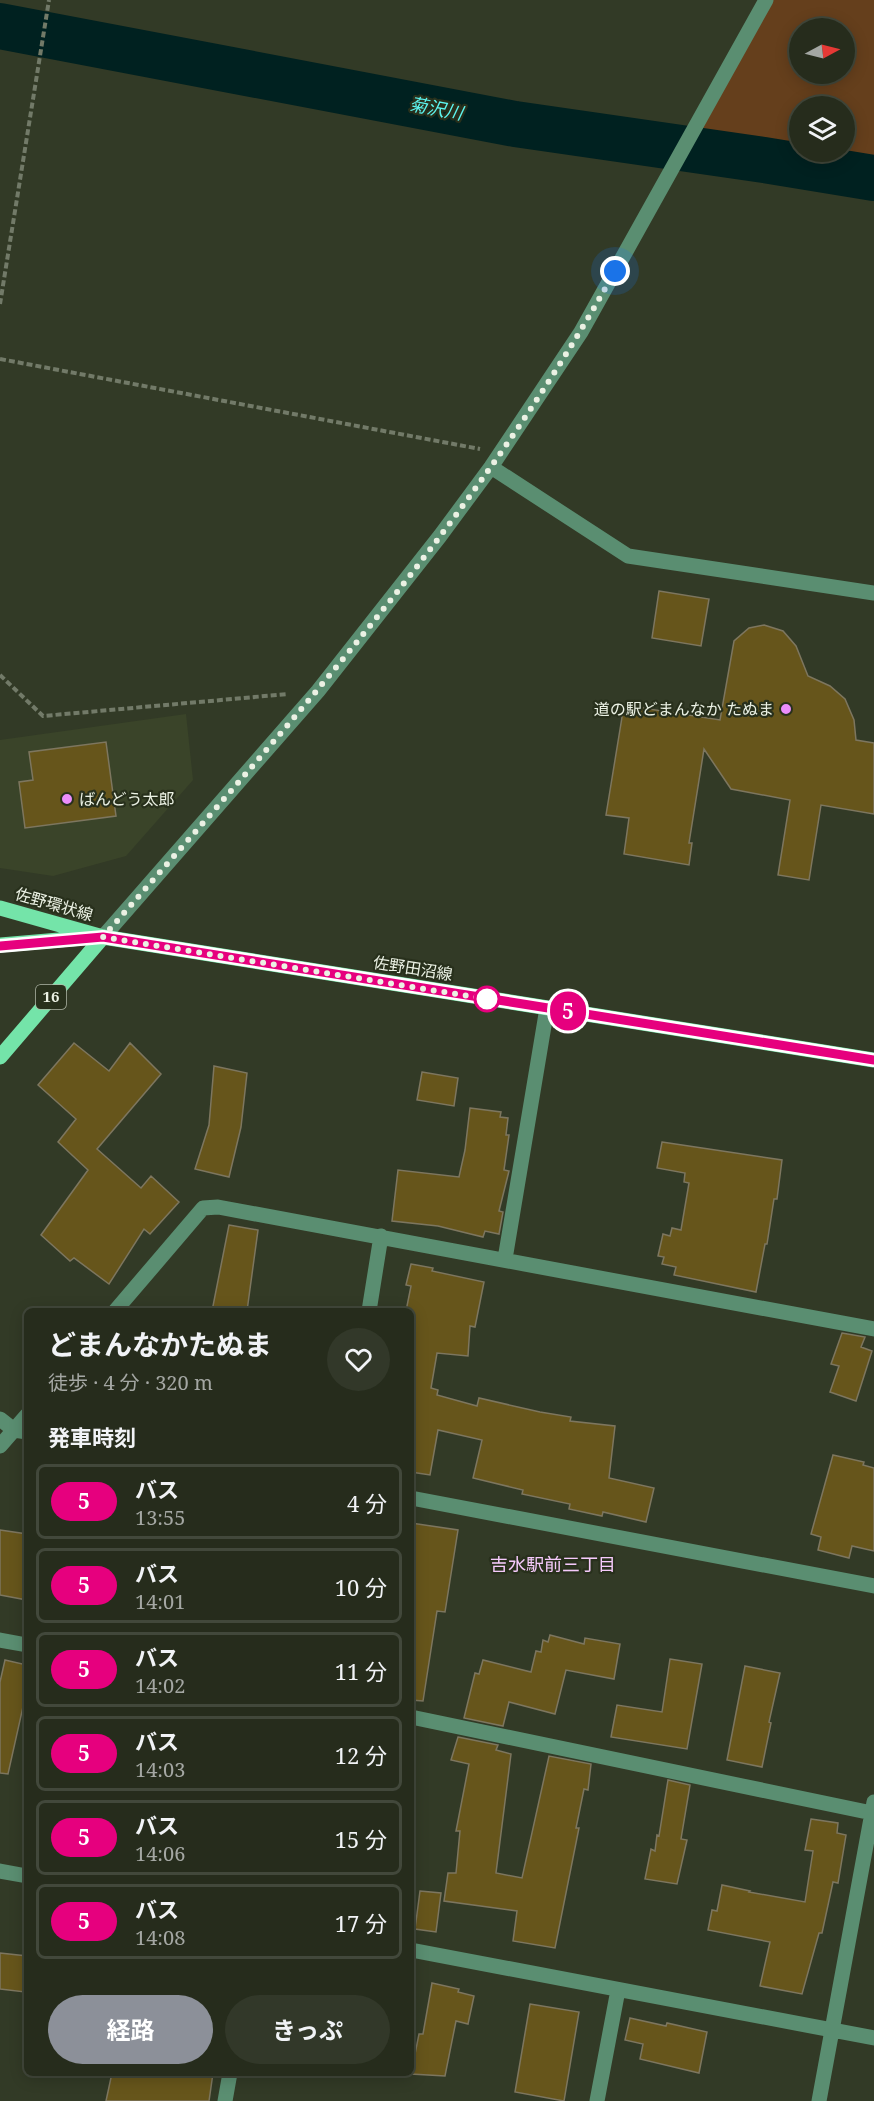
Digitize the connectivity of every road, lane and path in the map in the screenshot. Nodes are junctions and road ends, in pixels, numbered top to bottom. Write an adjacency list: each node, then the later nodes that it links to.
1 (49, 0): 3 (path)
2 (766, 0): 5 (street)
3 (0, 304)
4 (0, 359): 5 (path)
5 (500, 453): 6 (street)
6 (491, 467): 7 (street); 9 (street)
7 (874, 593)
8 (0, 675): 9 (path)
9 (318, 691): 11 (street)
10 (0, 908): 11 (main road, 佐野環状線)
11 (103, 937): 12 (main road, 佐野環状線); 13 (main road, 佐野田沼線); 14 (main road, 16)
12 (0, 945)
13 (547, 1008): 15 (main road, 佐野田沼線); 17 (street)
14 (0, 1057)
15 (874, 1060)
16 (381, 1236): 17 (street); 18 (street); 19 (street)
17 (505, 1259): 20 (street)
18 (118, 1308)
19 (369, 1308)
20 (874, 1329)
21 (0, 1419): 22 (street)
22 (20, 1431): 23 (street)
23 (0, 1446)
24 (414, 1499): 25 (street)
25 (874, 1586)
26 (0, 1640): 27 (street)
27 (24, 1644)
28 (414, 1718): 29 (street)
29 (873, 1807): 34 (street)
30 (0, 1870): 31 (street)
31 (24, 1875)
32 (414, 1951): 33 (street)
33 (618, 1990): 34 (street); 38 (street)
34 (833, 2030): 35 (street); 39 (street)
35 (874, 2038)
36 (230, 2076): 37 (street)
37 (225, 2101)
38 (597, 2101)
39 (819, 2101)

